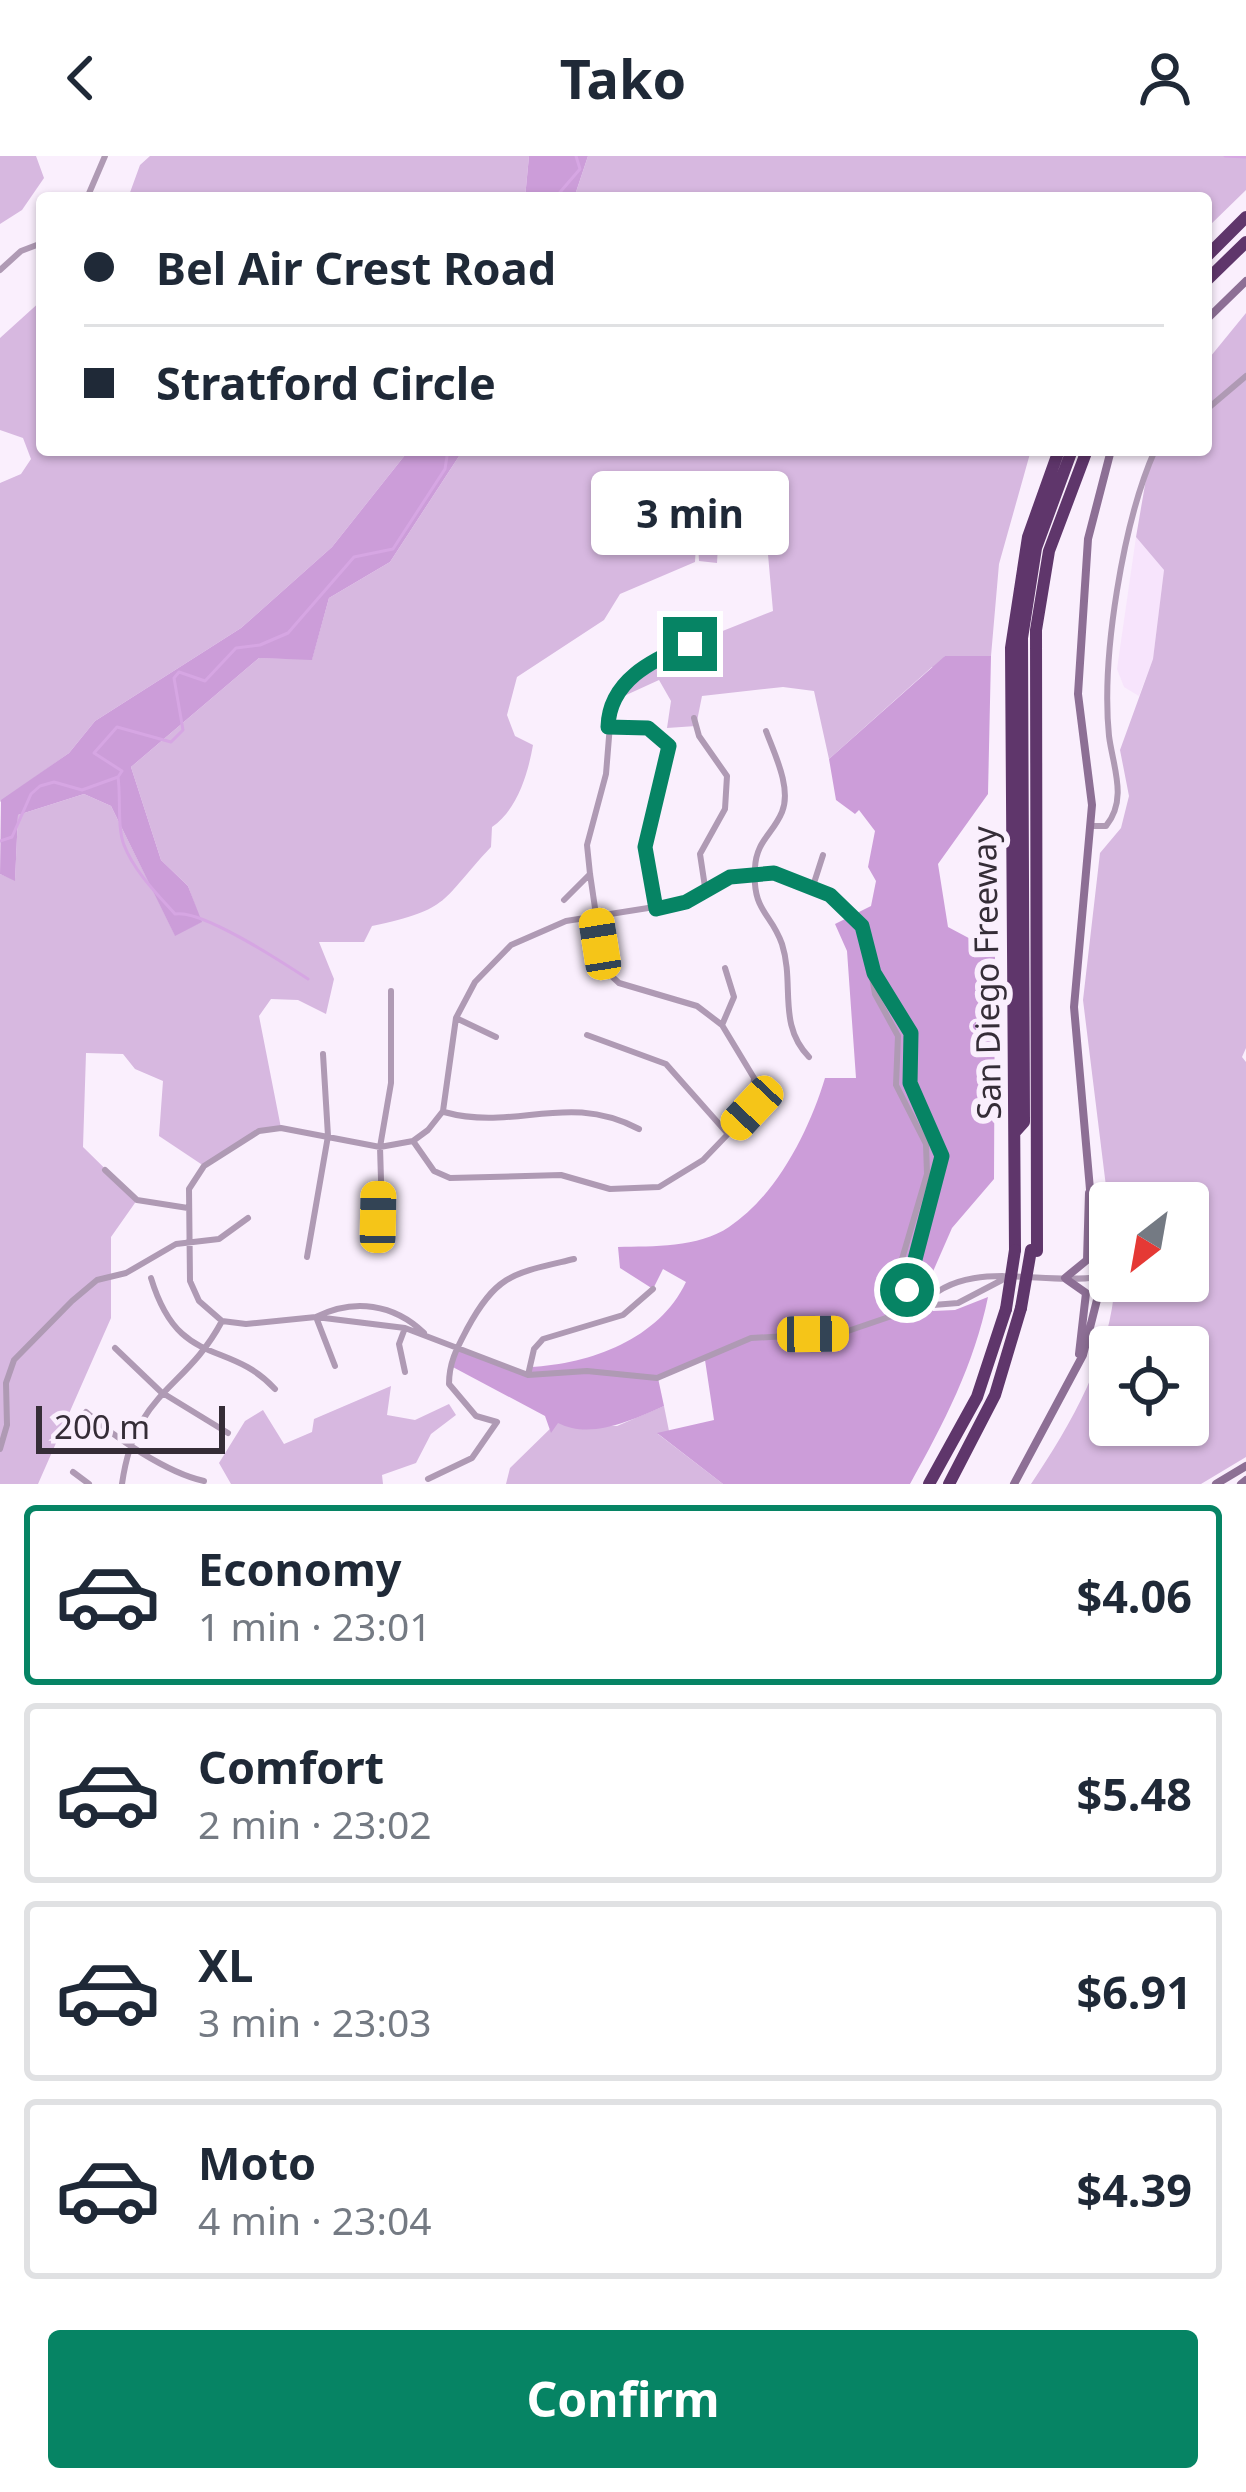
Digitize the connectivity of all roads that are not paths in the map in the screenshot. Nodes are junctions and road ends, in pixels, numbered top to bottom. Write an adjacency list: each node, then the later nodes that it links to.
1 (105, 156): 2 (street)
2 (90, 192)
3 (1246, 217): 7 (highway)
4 (1246, 232): 9 (highway)
5 (1246, 242): 11 (highway)
6 (36, 245): 10 (street)
7 (1212, 251)
8 (1246, 252): 13 (highway)
9 (1212, 266)
10 (0, 270)
11 (1212, 275)
12 (1246, 280): 14 (main road)
13 (1212, 285)
14 (1212, 314)
15 (1246, 376): 16 (street)
16 (1212, 405)
17 (1057, 456): 46 (highway, San Diego Freeway)
18 (1076, 456): 46 (highway)
19 (1077, 456): 96 (highway, San Diego Freeway, bridge)
20 (1109, 456): 26 (main road)
21 (1153, 456): 26 (street)
22 (690, 644): 24 (street)
23 (694, 718): 31 (street)
24 (608, 727): 28 (street); 33 (street)
25 (766, 731): 29 (street)
26 (1090, 826): 52 (main road)
27 (824, 855): 30 (street)
28 (590, 874): 32 (street); 34 (street)
29 (754, 875): 30 (street); 31 (street); 43 (street)
30 (813, 886): 36 (street)
31 (705, 887): 33 (street)
32 (564, 900)
33 (656, 909): 34 (street)
34 (596, 918): 38 (street); 39 (street)
35 (725, 968): 39 (street)
36 (874, 973): 69 (street); 71 (street)
37 (391, 991): 50 (street)
38 (456, 1018): 41 (street); 44 (street)
39 (722, 1025): 47 (street)
40 (586, 1035): 47 (street)
41 (496, 1037)
42 (323, 1054): 48 (street)
43 (809, 1057)
44 (443, 1111): 45 (street); 49 (street)
45 (639, 1130)
46 (1014, 1133): 95 (highway, San Diego Freeway, bridge)
47 (728, 1134): 49 (street)
48 (328, 1136): 50 (street); 54 (street); 58 (street)
49 (413, 1141): 50 (street)
50 (380, 1148): 57 (street)
51 (105, 1170): 54 (street)
52 (1091, 1174): 53 (main road); 63 (main road)
53 (1092, 1182)
54 (188, 1208): 56 (street)
55 (248, 1218): 56 (street)
56 (188, 1243): 73 (street); 88 (street)
57 (382, 1245)
58 (307, 1257)
59 (574, 1259): 76 (street)
60 (965, 1277): 64 (street); 65 (street); 67 (street)
61 (1089, 1277): 63 (street)
62 (151, 1278): 78 (street)
63 (1066, 1278): 64 (street); 80 (main road)
64 (1002, 1280): 67 (street)
65 (940, 1288): 69 (street); 70 (street)
66 (653, 1289): 82 (street)
67 (973, 1296): 70 (street)
68 (1097, 1302): 80 (main road)
69 (921, 1306): 70 (street); 71 (street)
70 (947, 1306)
71 (899, 1313): 82 (street)
72 (316, 1317): 73 (street); 74 (street); 75 (street); 79 (street)
73 (222, 1321): 78 (street)
74 (405, 1328): 75 (street); 81 (street)
75 (426, 1336): 76 (street)
76 (458, 1347): 82 (street); 91 (street)
77 (115, 1348): 84 (street)
78 (206, 1350): 83 (street); 84 (street)
79 (335, 1366)
80 (1077, 1367): 97 (main road)
81 (405, 1372)
82 (528, 1375)
83 (275, 1389)
84 (161, 1392): 86 (street); 87 (street)
85 (86, 1412): 87 (street)
86 (228, 1433)
87 (128, 1443): 92 (street); 94 (street)
88 (0, 1449)
89 (1246, 1466): 98 (main road)
90 (73, 1472): 93 (street)
91 (428, 1479)
92 (204, 1481)
93 (89, 1484)
94 (122, 1484)
95 (929, 1484)
96 (954, 1484)
97 (1015, 1484)
98 (1216, 1484)

